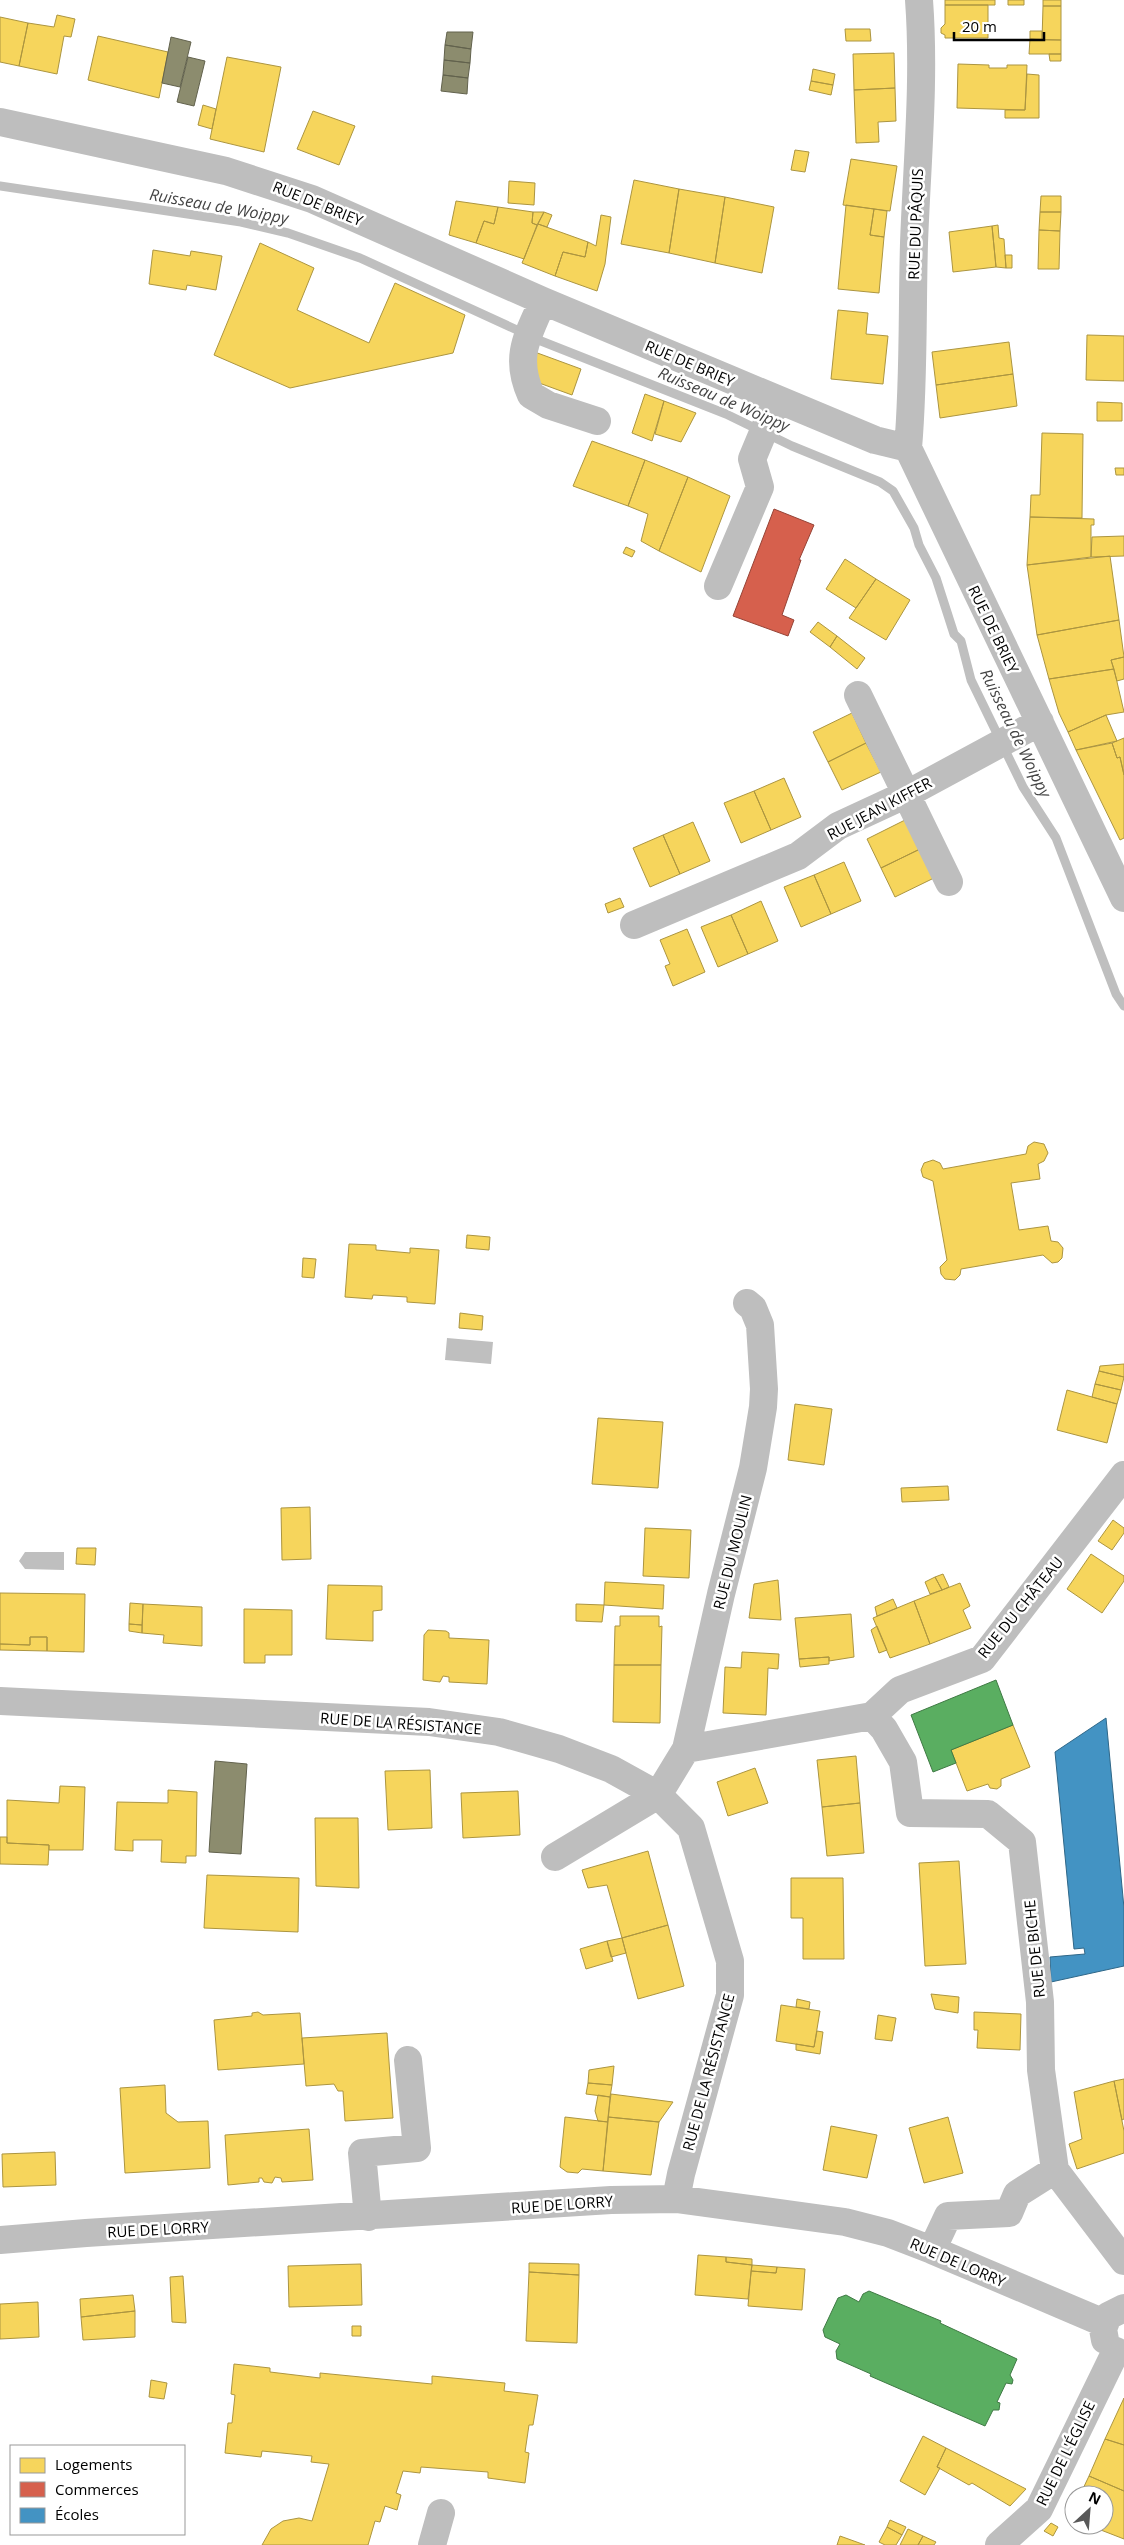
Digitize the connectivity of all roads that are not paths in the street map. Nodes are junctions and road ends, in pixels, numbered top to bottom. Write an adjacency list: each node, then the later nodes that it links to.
1 (920, 0): 6 (street, RUE DU PÂQUIS)
2 (0, 122): 3 (street, RUE DE BRIEY)
3 (534, 323): 4 (street, RUE DE BRIEY); 5 (street)
4 (768, 420): 6 (street, RUE DE BRIEY); 7 (street)
5 (597, 421)
6 (908, 448): 9 (street, RUE DE BRIEY)
7 (718, 586)
8 (858, 696): 10 (street)
9 (1040, 722): 10 (street, RUE JEAN KIFFER); 12 (street, RUE DE BRIEY)
10 (907, 794): 11 (street); 13 (street, RUE JEAN KIFFER)
11 (949, 882)
12 (1124, 898)
13 (634, 925)
14 (747, 1303): 18 (street, RUE DU MOULIN)
15 (1124, 1475): 17 (street, RUE DU CHÂTEAU)
16 (0, 1701): 19 (street, RUE DE LA RÉSISTANCE)
17 (872, 1716): 18 (street); 22 (street, RUE DE BICHE)
18 (686, 1749): 19 (street, RUE DU MOULIN)
19 (658, 1795): 20 (street); 23 (street, RUE DE LA RÉSISTANCE)
20 (555, 1857)
21 (408, 2060): 24 (street)
22 (1055, 2170): 26 (street); 27 (street, RUE DE BICHE)
23 (676, 2199): 24 (street, RUE DE LORRY); 26 (street, RUE DE LORRY)
24 (368, 2217): 25 (street, RUE DE LORRY)
25 (0, 2240)
26 (932, 2250): 28 (street, RUE DE LORRY)
27 (1124, 2261)
28 (1114, 2315): 29 (street)
29 (1120, 2352): 32 (street, RUE DE L'ÉGLISE)
30 (442, 2514): 31 (street)
31 (432, 2545)
32 (999, 2545)

